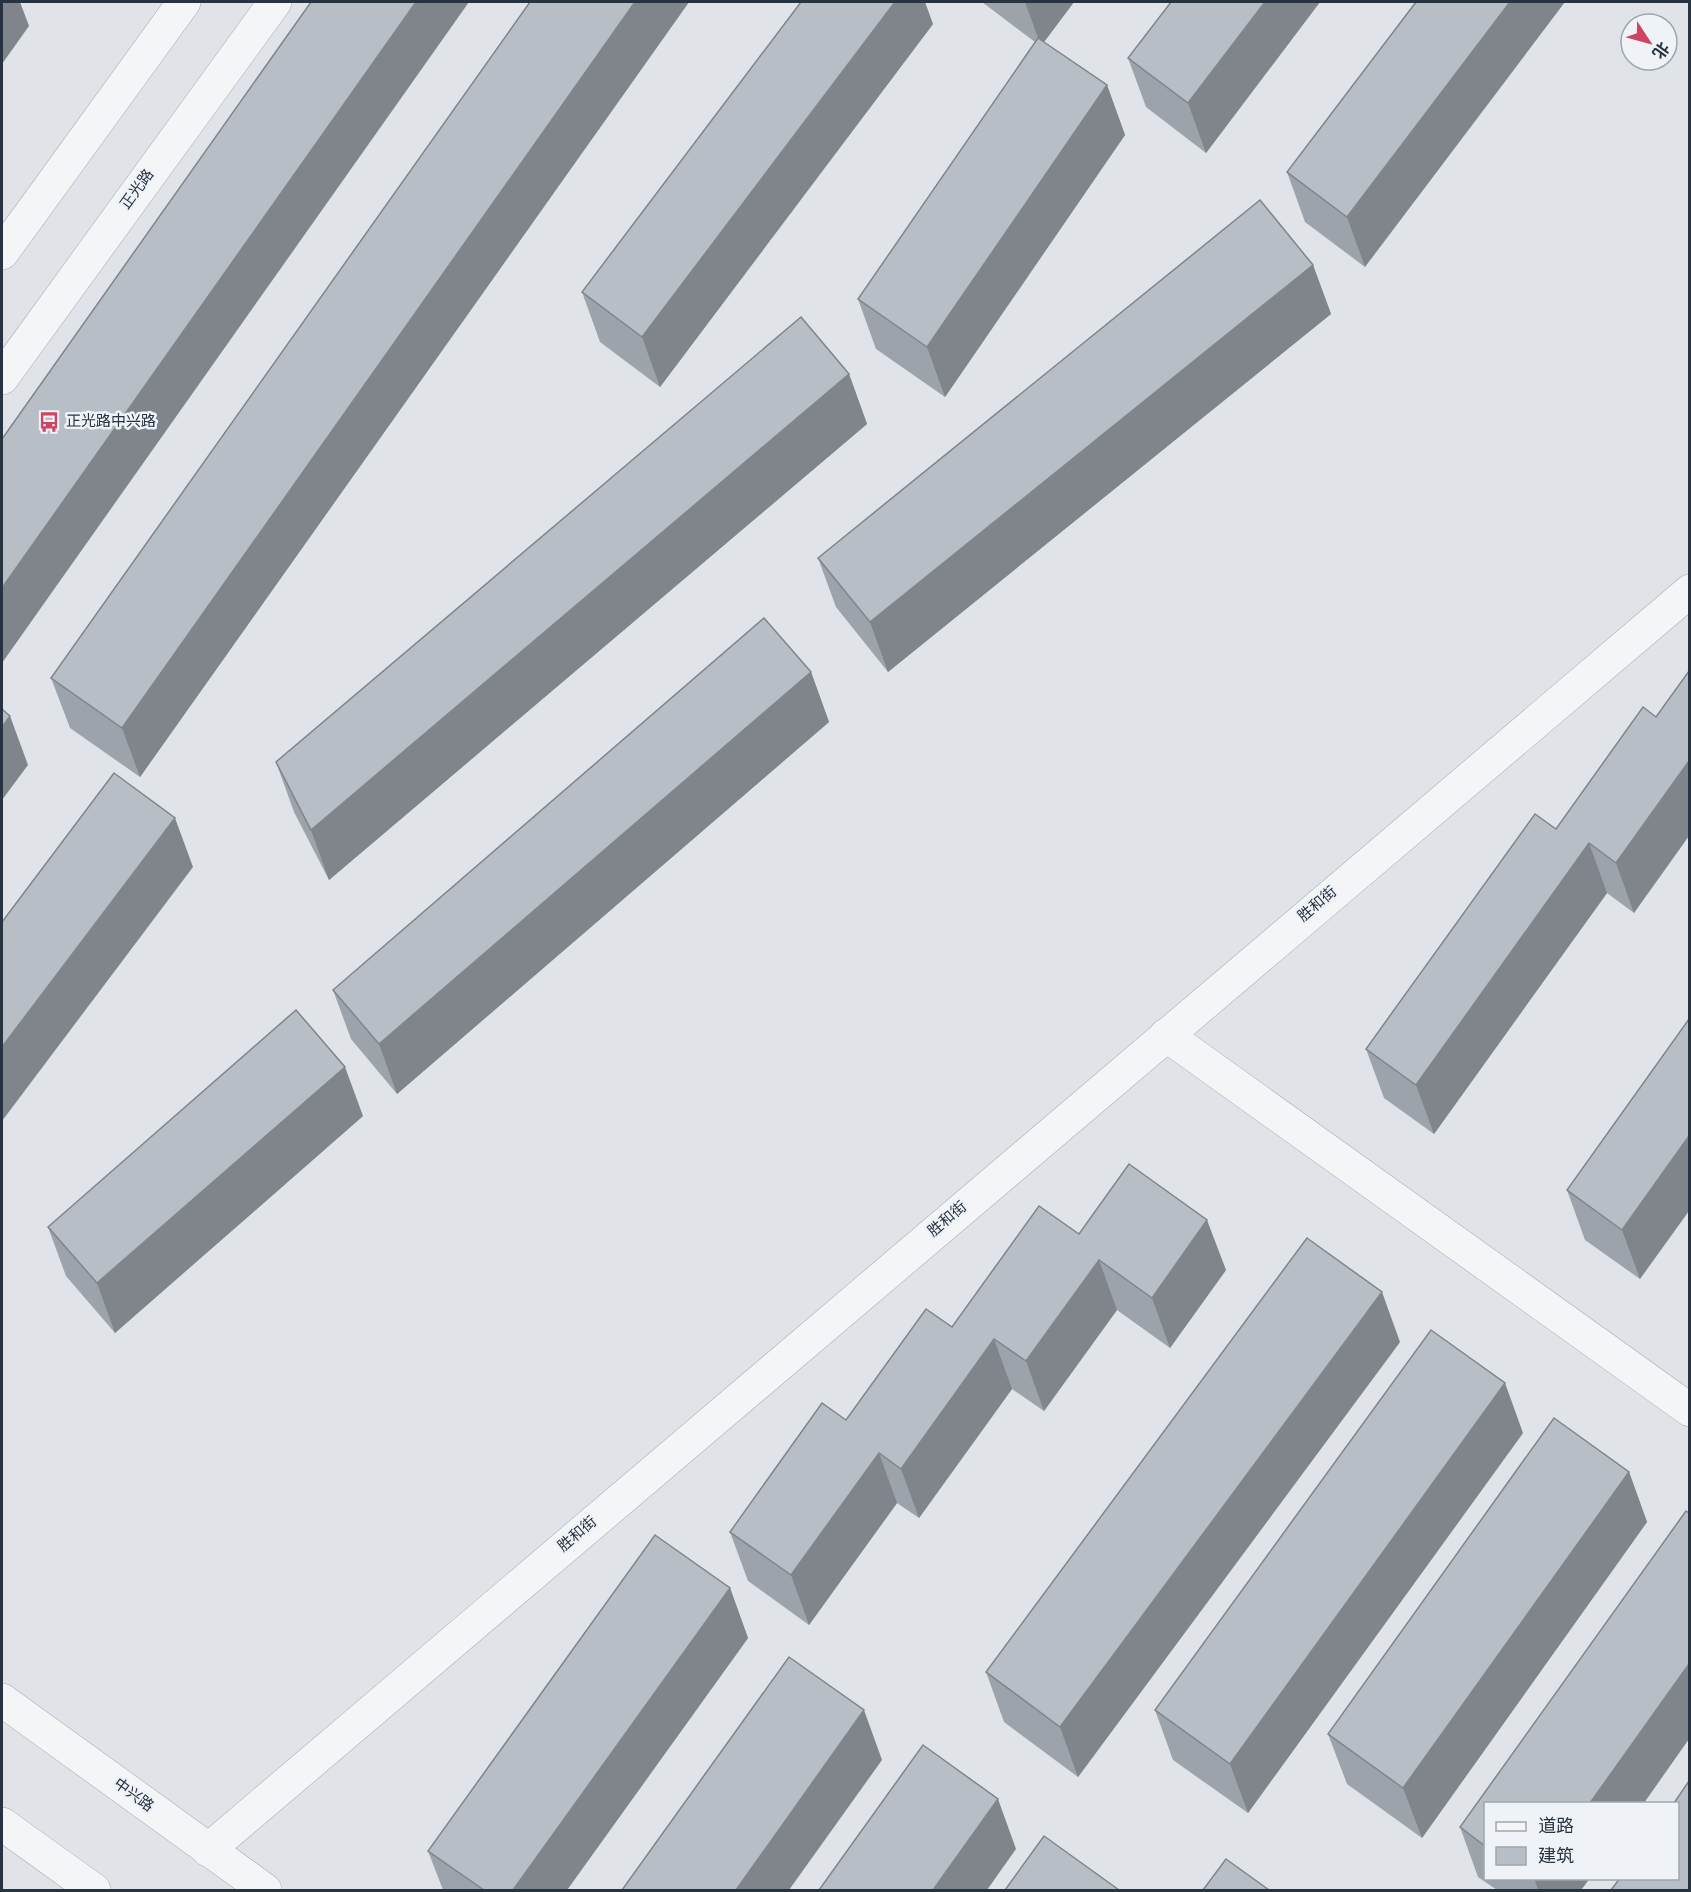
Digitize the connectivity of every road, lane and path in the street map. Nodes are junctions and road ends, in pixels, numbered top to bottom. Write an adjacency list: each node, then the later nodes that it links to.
1 (184, 2): 3 (street)
2 (274, 2): 4 (street, 正光路)
3 (2, 253)
4 (2, 378)
5 (1689, 591): 6 (street, 胜和街)
6 (1166, 1035): 7 (street); 10 (street, 胜和街)
7 (1689, 1410)
8 (2, 1701): 10 (street, 中兴路)
9 (2, 1824): 11 (street)
10 (208, 1850): 12 (street, 中兴路)
11 (94, 1890)
12 (265, 1890)

